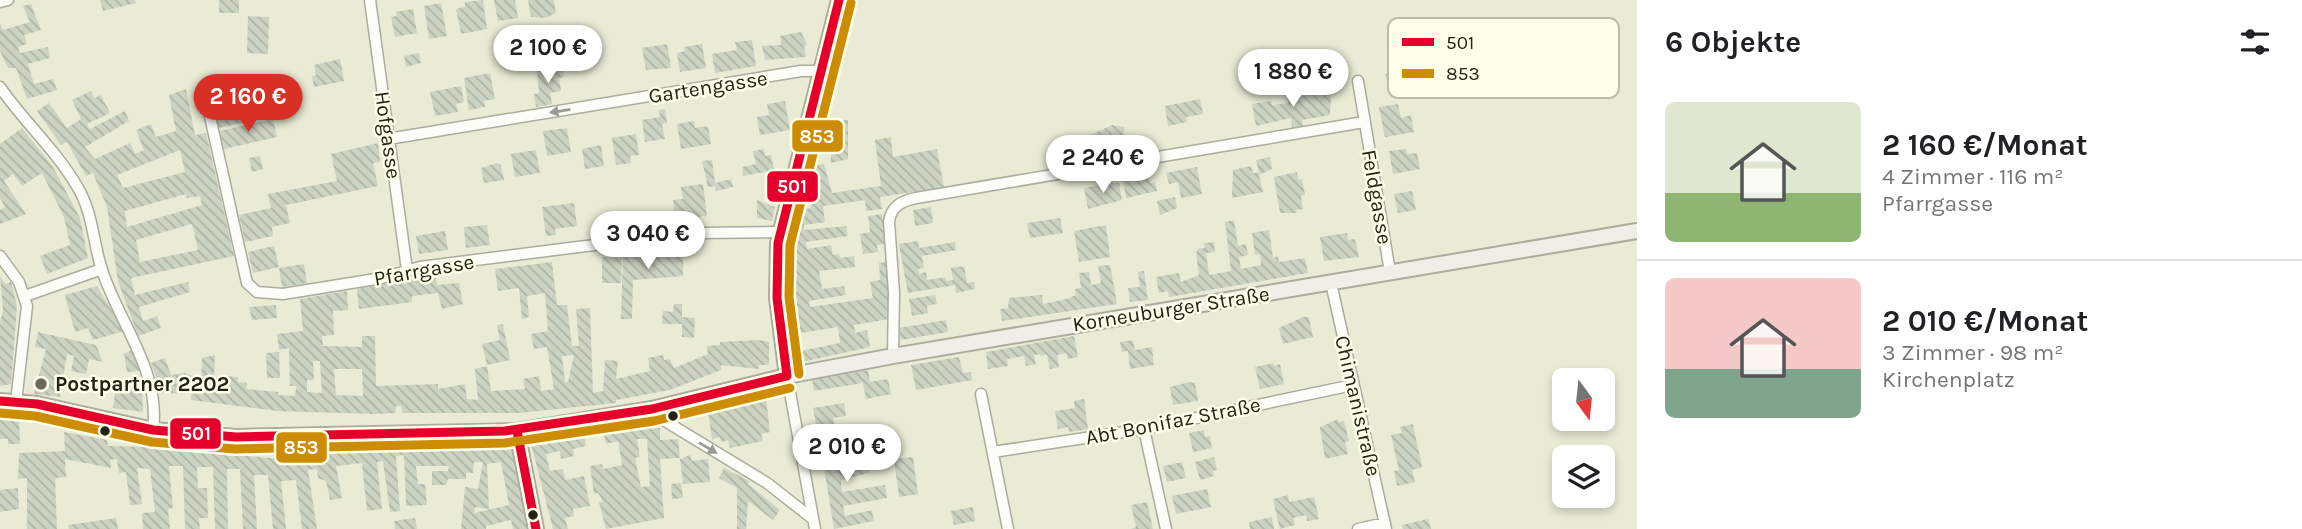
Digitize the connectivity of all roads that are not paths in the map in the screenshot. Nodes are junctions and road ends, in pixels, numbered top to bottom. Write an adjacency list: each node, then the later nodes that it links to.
1 (8, 0): 4 (street)
2 (370, 0): 10 (street, Hofgasse)
3 (839, 0): 5 (street)
4 (0, 2)
5 (821, 71): 10 (street, Gartengasse, one-way to 10); 12 (street)
6 (1358, 81): 9 (street, Feldgasse)
7 (0, 87): 14 (street)
8 (209, 112): 15 (street, Pfarrgasse)
9 (1364, 122): 16 (street, Feldgasse); 19 (street)
10 (388, 139): 15 (street, Hofgasse)
11 (1637, 231): 16 (street, Korneuburger Straße)
12 (780, 232): 15 (street, Pfarrgasse); 20 (street)
13 (0, 256): 18 (street)
14 (102, 269): 18 (street); 27 (street)
15 (407, 270)
16 (1390, 272): 17 (street, Korneuburger Straße)
17 (1331, 283): 19 (street, Korneuburger Straße); 21 (street, Chimanistraße)
18 (25, 296): 24 (street)
19 (893, 356): 20 (street, Korneuburger Straße)
20 (787, 376): 25 (street, Korneuburger Straße); 30 (street)
21 (1353, 385): 26 (street, Abt Bonifaz Straße); 31 (street, Chimanistraße)
22 (981, 394): 29 (street)
23 (0, 401): 24 (street, Korneuburger Straße)
24 (16, 402): 27 (street, Korneuburger Straße)
25 (652, 410): 28 (street, Korneuburger Straße); 30 (street, one-way to 30)
26 (1144, 429): 29 (street, Abt Bonifaz Straße); 34 (street)
27 (153, 430): 28 (street, Korneuburger Straße)
28 (517, 430): 32 (street)
29 (993, 453): 33 (street)
30 (814, 524)
31 (1385, 526): 35 (street)
32 (536, 529)
33 (1007, 529)
34 (1166, 529)
35 (1358, 529)

